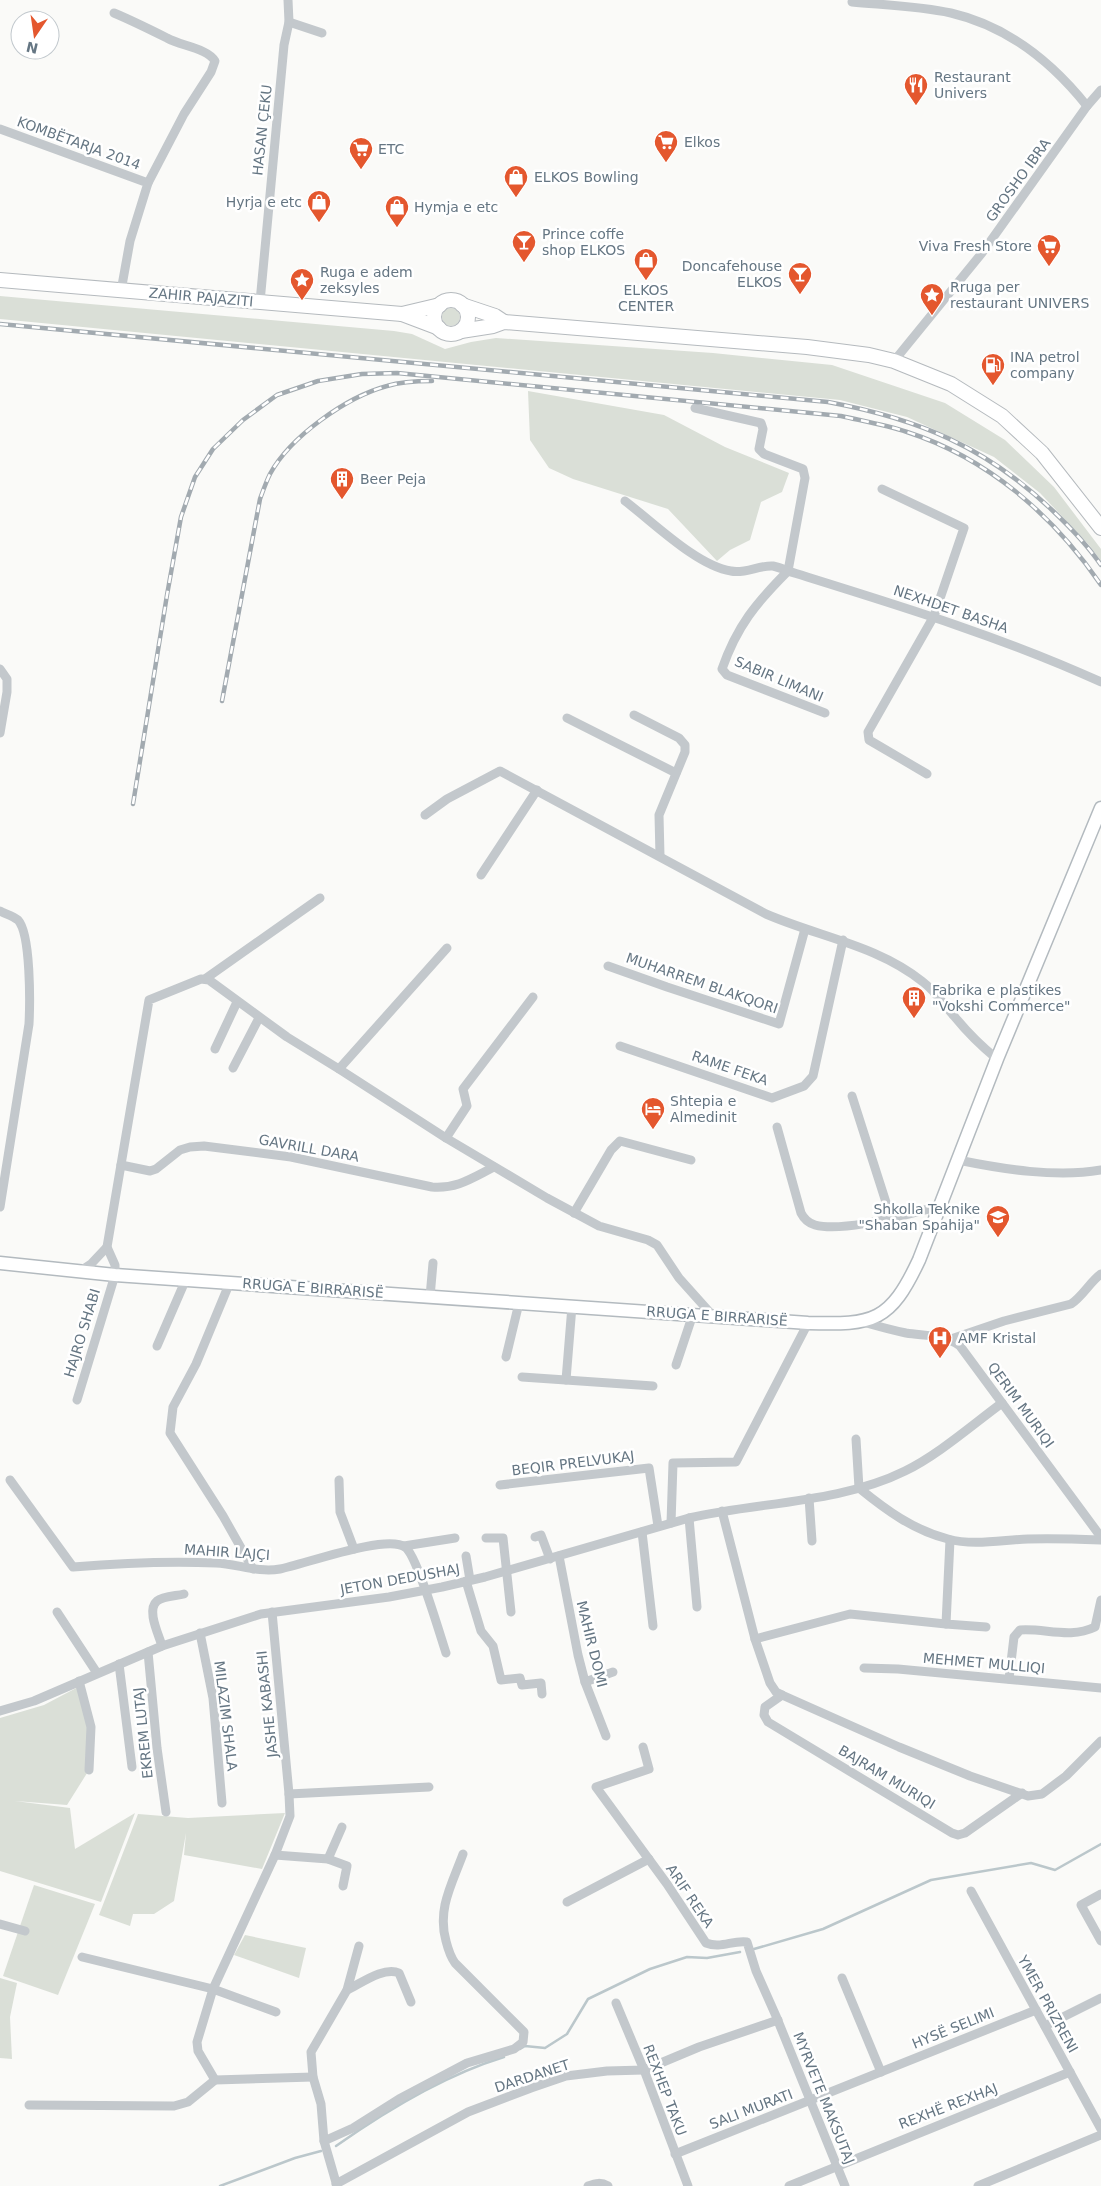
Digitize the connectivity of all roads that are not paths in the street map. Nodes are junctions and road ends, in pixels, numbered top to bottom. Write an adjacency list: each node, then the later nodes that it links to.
1 (288, 0): 4 (street, HASAN ÇEKU)
2 (852, 2): 7 (street)
3 (114, 13): 9 (street, KOMBËTARJA 2014)
4 (289, 22): 5 (street); 12 (street, HASAN ÇEKU)
5 (322, 33)
6 (1101, 90): 7 (street, GROSHO IBRA)
7 (1087, 106): 19 (street, GROSHO IBRA)
8 (0, 129): 9 (street, KOMBËTARJA 2014)
9 (148, 183): 11 (street, KOMBËTARJA 2014)
10 (0, 280): 11 (main road, ZAHIR PAJAZITI)
11 (120, 291): 12 (main road, ZAHIR PAJAZITI)
12 (260, 302): 15 (main road, ZAHIR PAJAZITI)
13 (440, 305): 14 (main road); 15 (main road, ZAHIR PAJAZITI); 17 (main road)
14 (462, 305): 16 (main road); 18 (main road)
15 (402, 314): 17 (main road, ZAHIR PAJAZITI)
16 (504, 322): 18 (main road); 19 (main road)
17 (438, 328): 18 (main road)
18 (461, 331)
19 (894, 361): 23 (main road)
20 (695, 408): 24 (street)
21 (882, 489): 25 (street)
22 (625, 501): 24 (street, NEXHDET BASHA)
23 (1101, 528)
24 (788, 571): 25 (street, NEXHDET BASHA); 28 (street, SABIR LIMANI)
25 (934, 616): 27 (street, NEXHDET BASHA); 33 (street)
26 (0, 669): 31 (street)
27 (1101, 682)
28 (825, 713)
29 (634, 715): 32 (street)
30 (567, 718): 32 (street)
31 (0, 733)
32 (676, 773): 37 (street)
33 (927, 774)
34 (537, 790): 36 (street); 37 (street); 38 (street)
35 (1101, 808): 51 (street, RRUGA E BIRRARISË)
36 (425, 815)
37 (660, 856): 41 (street)
38 (481, 875)
39 (320, 898): 45 (street)
40 (0, 912): 63 (street)
41 (805, 929): 42 (street); 44 (street, MUHARREM BLAKQORI)
42 (844, 940): 49 (street, RAME FEKA); 51 (street)
43 (447, 948): 53 (street)
44 (608, 966)
45 (205, 979): 47 (street); 59 (street)
46 (533, 997): 56 (street)
47 (237, 1002): 48 (street); 50 (street)
48 (259, 1018): 52 (street); 53 (street)
49 (620, 1046)
50 (215, 1049)
51 (997, 1059): 58 (street, RRUGA E BIRRARISË)
52 (234, 1068)
53 (339, 1069): 56 (street)
54 (852, 1096): 65 (street)
55 (777, 1127): 65 (street)
56 (446, 1138): 60 (street)
57 (691, 1160): 64 (street)
58 (958, 1160): 61 (street); 62 (street, RRUGA E BIRRARISË)
59 (121, 1165): 60 (street, GAVRILL DARA); 66 (street)
60 (494, 1167): 64 (street)
61 (1101, 1170)
62 (940, 1206): 65 (street); 79 (street, RRUGA E BIRRARISË)
63 (0, 1207)
64 (574, 1214): 78 (street)
65 (891, 1218)
66 (107, 1247): 69 (street); 71 (street)
67 (0, 1263): 69 (street, RRUGA E BIRRARISË)
68 (433, 1263): 74 (street)
69 (78, 1272): 71 (street, RRUGA E BIRRARISË)
70 (1101, 1274): 81 (street)
71 (115, 1275): 72 (street, RRUGA E BIRRARISË); 88 (street, HAJRO SHABI)
72 (186, 1280): 73 (street, RRUGA E BIRRARISË); 82 (street)
73 (230, 1282): 74 (street, RRUGA E BIRRARISË); 111 (street)
74 (430, 1297): 75 (street, RRUGA E BIRRARISË)
75 (519, 1302): 76 (street, RRUGA E BIRRARISË); 83 (street)
76 (572, 1306): 77 (street, RRUGA E BIRRARISË); 86 (street)
77 (694, 1314): 78 (street, RRUGA E BIRRARISË); 84 (street)
78 (713, 1316): 80 (street, RRUGA E BIRRARISË)
79 (863, 1322): 80 (street, RRUGA E BIRRARISË); 81 (street)
80 (808, 1323): 98 (street)
81 (951, 1339): 89 (street, QERIM MURIQI)
82 (157, 1346)
83 (506, 1357)
84 (676, 1365)
85 (522, 1377): 86 (street)
86 (566, 1380): 87 (street)
87 (653, 1386)
88 (76, 1400)
89 (1002, 1402): 94 (street, JETON DEDUSHAJ); 104 (street, QERIM MURIQI)
90 (856, 1439): 94 (street)
91 (10, 1480): 111 (street, MAHIR LAJÇI)
92 (340, 1480): 108 (street)
93 (500, 1485): 99 (street, BEQIR PRELVUKAJ)
94 (859, 1488): 95 (street, JETON DEDUSHAJ); 105 (street)
95 (809, 1498): 96 (street, JETON DEDUSHAJ); 106 (street)
96 (722, 1511): 97 (street, JETON DEDUSHAJ); 125 (street, BAJRAM MURIQI)
97 (688, 1518): 98 (street, JETON DEDUSHAJ); 117 (street)
98 (671, 1523): 99 (street, JETON DEDUSHAJ)
99 (658, 1526): 100 (street, JETON DEDUSHAJ)
100 (642, 1532): 110 (street, JETON DEDUSHAJ); 122 (street)
101 (535, 1537): 110 (street, MAHIR DOMI)
102 (455, 1538): 107 (street, MAHIR LAJÇI)
103 (486, 1538): 112 (street)
104 (1101, 1539): 105 (street)
105 (950, 1540): 121 (street)
106 (812, 1541)
107 (404, 1546): 108 (street, MAHIR LAJÇI); 114 (street)
108 (354, 1549): 111 (street, MAHIR LAJÇI)
109 (466, 1556): 113 (street)
110 (554, 1557): 112 (street, JETON DEDUSHAJ); 135 (street, MAHIR DOMI)
111 (253, 1568)
112 (506, 1571): 113 (street, JETON DEDUSHAJ); 120 (street)
113 (468, 1581): 114 (street, JETON DEDUSHAJ); 137 (street)
114 (426, 1590): 119 (street, JETON DEDUSHAJ); 128 (street)
115 (184, 1594): 126 (street)
116 (1101, 1600): 133 (street)
117 (696, 1607)
118 (57, 1612): 132 (street)
119 (272, 1612): 124 (street, JETON DEDUSHAJ); 146 (street, JASHE KABASHI)
120 (510, 1612)
121 (946, 1624): 123 (street); 125 (street)
122 (653, 1626)
123 (986, 1627)
124 (200, 1633): 126 (street, JETON DEDUSHAJ); 148 (street, MILAZIM SHALA)
125 (755, 1639): 138 (street, BAJRAM MURIQI)
126 (162, 1646): 127 (street, JETON DEDUSHAJ)
127 (148, 1652): 129 (street, JETON DEDUSHAJ); 149 (street, EKREM LUTAJ)
128 (446, 1652)
129 (119, 1664): 132 (street, JETON DEDUSHAJ); 143 (street)
130 (864, 1668): 133 (street, MEHMET MULLIQI)
131 (613, 1672): 135 (street)
132 (97, 1673): 134 (street, JETON DEDUSHAJ)
133 (1009, 1679): 136 (street, MEHMET MULLIQI)
134 (78, 1682): 139 (street, JETON DEDUSHAJ); 144 (street)
135 (585, 1682): 140 (street, MAHIR DOMI)
136 (1101, 1688)
137 (542, 1694)
138 (782, 1695): 147 (street, BAJRAM MURIQI); 147 (street, BAJRAM MURIQI)
139 (0, 1711)
140 (606, 1736)
141 (1101, 1741): 147 (street, BAJRAM MURIQI)
142 (643, 1746): 154 (street, ARIF REKA)
143 (132, 1767)
144 (89, 1770)
145 (429, 1787): 146 (street)
146 (289, 1794): 151 (street, JASHE KABASHI)
147 (1022, 1794)
148 (222, 1803)
149 (166, 1812)
150 (342, 1827): 153 (street)
151 (275, 1854): 153 (street); 165 (street, JASHE KABASHI)
152 (463, 1854): 183 (street)
153 (328, 1859): 155 (street)
154 (649, 1859): 158 (street, ARIF REKA); 172 (street, ARIF REKA)
155 (343, 1886)
156 (971, 1891): 170 (street, YMER PRIZRENI)
157 (1101, 1894): 161 (street)
158 (567, 1902)
159 (0, 1924): 160 (street)
160 (25, 1931)
161 (1101, 1941)
162 (359, 1946): 166 (street)
163 (82, 1957): 165 (street)
164 (842, 1978): 175 (street)
165 (214, 1989): 171 (street); 178 (street, JASHE KABASHI)
166 (347, 1990): 168 (street); 177 (street)
167 (1101, 1998): 173 (street)
168 (411, 2002)
169 (616, 2004): 174 (street, REXHEP TAKU)
170 (1036, 2010): 173 (street, YMER PRIZRENI); 175 (street, HYSË SELIMI)
171 (276, 2012)
172 (778, 2020): 174 (street, DARDANET); 179 (street, MYRVETE MAKSUTAJ)
173 (1045, 2026): 176 (street, YMER PRIZRENI)
174 (644, 2070): 184 (street, REXHEP TAKU); 186 (street, DARDANET)
175 (881, 2072): 179 (street, HYSË SELIMI)
176 (1070, 2072): 181 (street, YMER PRIZRENI); 185 (street, REXHË REXHAJ)
177 (313, 2077): 178 (street); 183 (street)
178 (215, 2080): 180 (street)
179 (810, 2102): 184 (street, SALI MURATI); 185 (street, MYRVETE MAKSUTAJ)
180 (28, 2105)
181 (1101, 2129)
182 (1101, 2135): 192 (street)
183 (324, 2142): 186 (street)
184 (675, 2154): 189 (street, REXHEP TAKU)
185 (836, 2166): 190 (street, REXHË REXHAJ); 191 (street, MYRVETE MAKSUTAJ)
186 (337, 2185)
187 (588, 2186): 188 (street)
188 (608, 2186)
189 (688, 2186)
190 (789, 2186)
191 (845, 2186)
192 (978, 2186)

